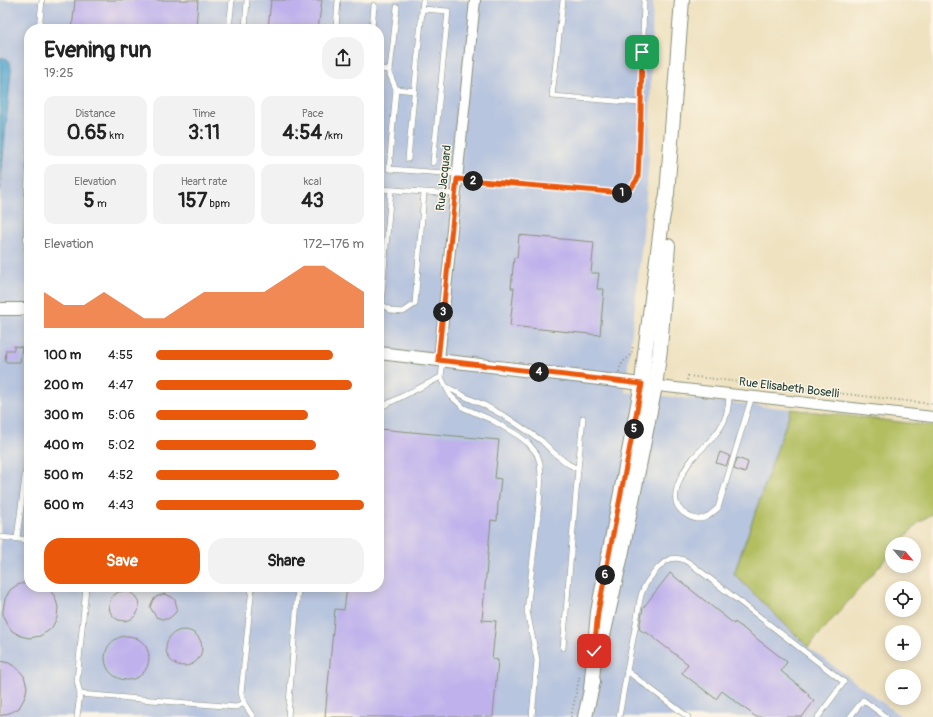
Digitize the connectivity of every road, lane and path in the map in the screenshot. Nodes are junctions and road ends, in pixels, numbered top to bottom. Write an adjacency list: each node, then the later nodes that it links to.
1 (42, 0): 13 (lane)
2 (232, 0): 14 (lane)
3 (247, 0): 15 (lane)
4 (338, 0): 16 (lane)
5 (423, 0): 12 (lane)
6 (475, 0): 25 (street, Rue Jacquard)
7 (563, 0): 22 (lane)
8 (644, 0): 22 (lane)
9 (682, 0): 39 (main road)
10 (374, 5): 17 (lane)
11 (397, 7): 19 (lane)
12 (422, 9): 21 (lane); 24 (lane)
13 (40, 24)
14 (230, 24)
15 (245, 24)
16 (336, 24)
17 (372, 24)
18 (384, 69): 19 (lane)
19 (390, 70): 20 (lane)
20 (396, 89): 21 (lane); 25 (lane)
21 (415, 90): 23 (lane)
22 (641, 103): 25 (lane)
23 (408, 159)
24 (433, 163)
25 (457, 177): 29 (street, Rue Jacquard)
26 (384, 189): 27 (lane)
27 (391, 190): 28 (lane); 30 (lane)
28 (424, 192): 29 (lane); 31 (lane)
29 (455, 194): 36 (street, Rue Jacquard)
30 (384, 270)
31 (384, 306)
32 (0, 309): 33 (street)
33 (24, 309)
34 (633, 347): 38 (path)
35 (384, 354): 36 (street)
36 (441, 360): 37 (lane); 38 (street)
37 (441, 377): 40 (lane); 45 (lane)
38 (618, 382): 39 (street)
39 (649, 385): 41 (street, Rue Elisabeth Boselli); 66 (main road)
40 (446, 386): 48 (lane); 64 (lane)
41 (686, 389): 42 (street, Rue Elisabeth Boselli); 44 (path)
42 (729, 394): 43 (street, Rue Elisabeth Boselli); 43 (lane)
43 (752, 396): 46 (street, Rue Elisabeth Boselli)
44 (933, 404)
45 (384, 406)
46 (933, 417)
47 (583, 418): 48 (lane)
48 (578, 469): 56 (lane)
49 (24, 484): 51 (lane)
50 (0, 537): 51 (lane)
51 (17, 538): 52 (lane)
52 (24, 539)
53 (86, 592): 59 (lane)
54 (251, 592): 60 (lane)
55 (298, 592): 63 (lane)
56 (563, 648)
57 (627, 671): 67 (lane); 68 (lane); 69 (lane)
58 (580, 674): 65 (path)
59 (80, 694): 60 (lane); 61 (lane)
60 (244, 703): 62 (lane)
61 (77, 717)
62 (253, 717)
63 (288, 717)
64 (532, 717)
65 (571, 717)
66 (586, 717)
67 (619, 717)
68 (688, 717)
69 (818, 717)
70 (850, 717): 71 (lane)
71 (886, 717)

